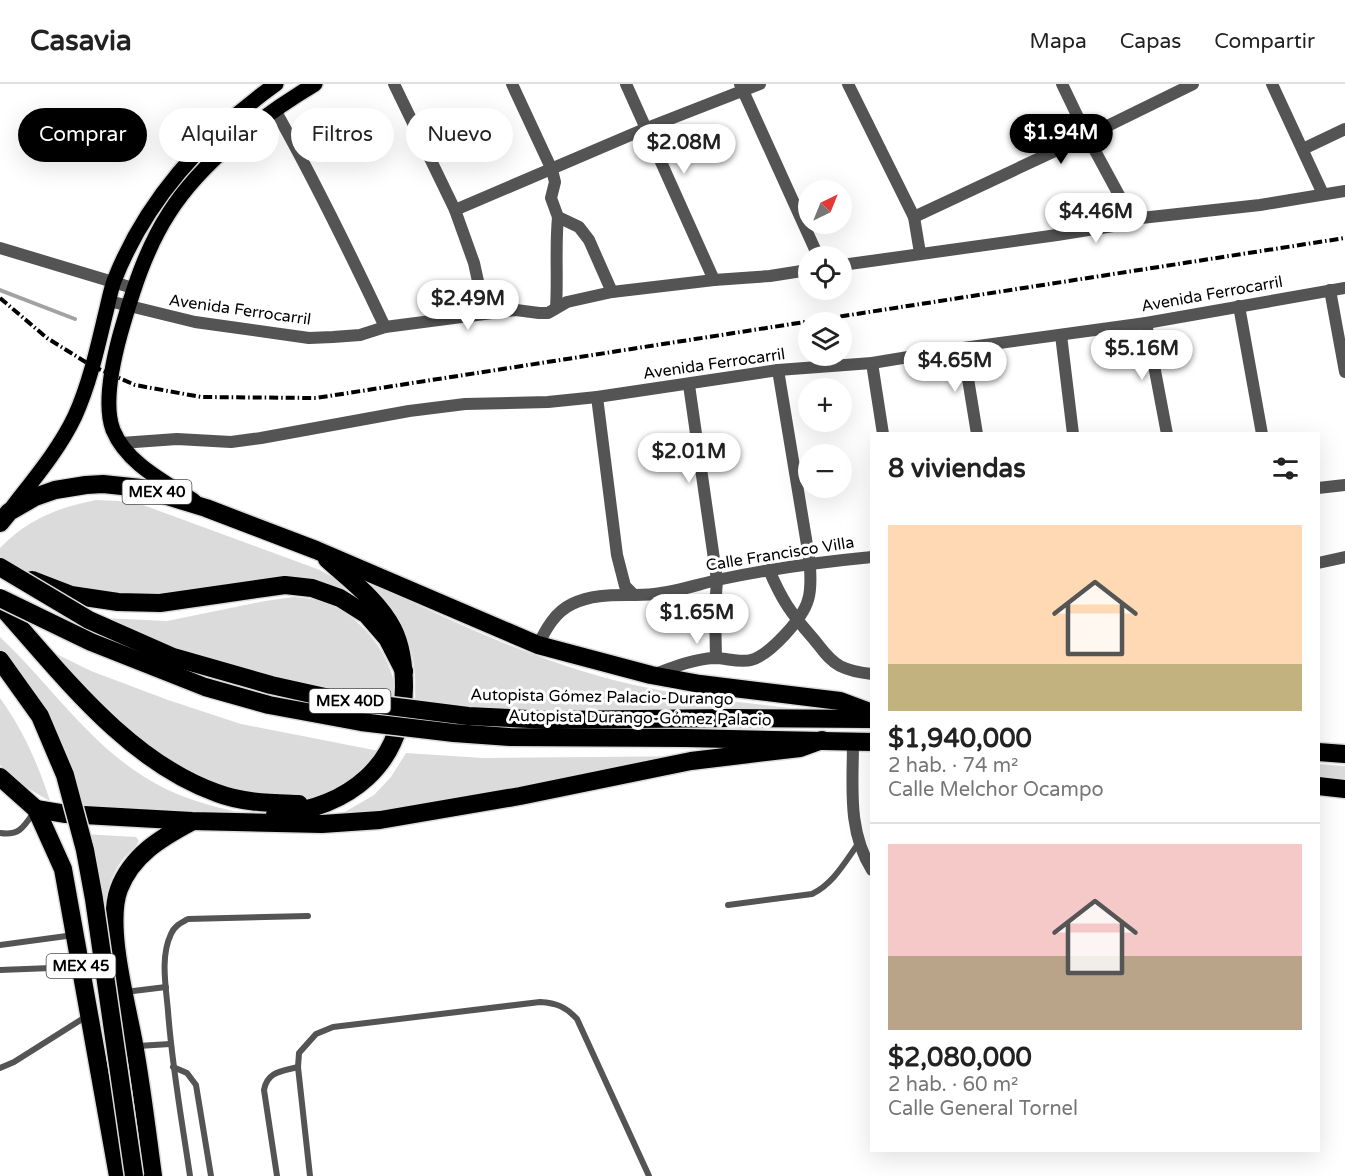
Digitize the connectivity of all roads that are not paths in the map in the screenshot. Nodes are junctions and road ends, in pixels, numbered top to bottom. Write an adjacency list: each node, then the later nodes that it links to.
1 (276, 84): 32 (main road, MEX 40)
2 (315, 84): 12 (main road, MEX 40)
3 (394, 84): 22 (street)
4 (512, 84): 19 (street)
5 (626, 84): 14 (street)
6 (760, 84): 11 (street)
7 (849, 84): 24 (street)
8 (1062, 84): 16 (street)
9 (1193, 84): 16 (street)
10 (1272, 84): 17 (street)
11 (742, 88): 14 (street); 26 (street)
12 (278, 108)
13 (279, 117): 43 (street)
14 (647, 128): 19 (street); 31 (street)
15 (1345, 129): 17 (street)
16 (1087, 136): 24 (street); 25 (street)
17 (1303, 149): 21 (street)
18 (213, 162): 33 (main road, MEX 40)
19 (552, 170): 22 (street); 23 (street)
20 (1345, 191): 21 (street)
21 (1323, 194): 25 (street)
22 (455, 210): 41 (street)
23 (558, 217): 36 (street); 39 (street)
24 (914, 217): 28 (street)
25 (1132, 219): 28 (street)
26 (813, 246)
27 (0, 248): 32 (street)
28 (920, 253): 29 (street)
29 (852, 263)
30 (798, 272): 31 (street, Avenida Ferrocarril)
31 (714, 280): 36 (street, Avenida Ferrocarril)
32 (114, 282): 33 (street); 37 (main road, MEX 40)
33 (133, 288): 40 (main road, MEX 40)
34 (1345, 288): 35 (street, Avenida Ferrocarril)
35 (1330, 290): 38 (street, Avenida Ferrocarril); 48 (street)
36 (612, 292): 39 (street, Avenida Ferrocarril)
37 (108, 305): 40 (street, Avenida Ferrocarril); 60 (main road, MEX 40)
38 (1239, 306): 42 (street, Avenida Ferrocarril); 55 (street)
39 (556, 308): 41 (street, Avenida Ferrocarril)
40 (127, 311): 43 (street, Avenida Ferrocarril); 56 (main road, MEX 40)
41 (485, 313): 43 (street, Avenida Ferrocarril)
42 (1146, 322): 44 (street, Avenida Ferrocarril); 54 (street)
43 (385, 327)
44 (1060, 335): 45 (street, Avenida Ferrocarril); 53 (street)
45 (963, 348): 46 (street, Avenida Ferrocarril); 52 (street)
46 (872, 363): 47 (street, Avenida Ferrocarril); 51 (street)
47 (778, 370): 49 (street, Avenida Ferrocarril); 64 (street)
48 (1345, 372)
49 (689, 385): 50 (street, Avenida Ferrocarril); 68 (street)
50 (597, 397): 56 (street, Avenida Ferrocarril); 69 (street)
51 (883, 432)
52 (977, 432)
53 (1073, 432)
54 (1167, 432)
55 (1263, 432)
56 (121, 443): 59 (main road, MEX 40)
57 (1345, 484): 58 (street)
58 (1320, 488)
59 (206, 508): 60 (highway, MEX 40); 61 (highway, MEX 40)
60 (4, 517)
61 (316, 550): 73 (highway); 76 (highway, MEX 40)
62 (870, 556): 64 (street, Calle Francisco Villa)
63 (1345, 557): 65 (street)
64 (810, 563): 67 (street, Calle Francisco Villa); 72 (street)
65 (1320, 563)
66 (0, 567): 76 (highway, MEX 40, bridge); 80 (highway, Autopista Gómez Palacio-Durango / MEX 40D, bridge)
67 (769, 570): 68 (street, Calle Francisco Villa); 72 (street)
68 (717, 580): 69 (street, Calle Francisco Villa); 74 (street)
69 (634, 595): 73 (street, Calle Francisco Villa)
70 (0, 598): 81 (highway, Autopista Durango-Gómez Palacio / MEX 40D, bridge)
71 (0, 605): 88 (highway)
72 (797, 621): 74 (street); 77 (street)
73 (538, 645): 78 (highway)
74 (716, 658): 78 (street)
75 (0, 660): 110 (highway, bridge)
76 (404, 671): 88 (highway, MEX 40)
77 (870, 674)
78 (651, 675): 79 (highway)
79 (870, 713)
80 (870, 719)
81 (822, 740): 82 (highway, Autopista Durango-Gómez Palacio / MEX 40D); 91 (highway)
82 (862, 741): 93 (street)
83 (1320, 752): 84 (highway)
84 (1345, 754)
85 (0, 777): 89 (highway, MEX 45)
86 (1320, 786): 87 (highway)
87 (1345, 789)
88 (325, 805): 91 (highway, MEX 40)
89 (36, 809): 90 (highway, MEX 40); 92 (lane); 97 (highway, MEX 45)
90 (192, 821): 91 (highway, MEX 40); 102 (highway, MEX 45)
91 (217, 822)
92 (0, 833)
93 (858, 844): 94 (street); 95 (lane)
94 (870, 866)
95 (728, 905)
96 (308, 916): 101 (lane)
97 (75, 935): 98 (lane); 99 (highway, MEX 45)
98 (0, 945)
99 (81, 967): 100 (lane); 103 (highway, MEX 45)
100 (0, 970)
101 (166, 987): 102 (lane); 104 (lane)
102 (124, 992): 105 (highway, MEX 45)
103 (89, 1014): 108 (lane); 109 (highway, MEX 45)
104 (170, 1044): 105 (lane); 106 (lane)
105 (135, 1046): 111 (highway, MEX 45)
106 (173, 1067): 112 (lane); 113 (lane)
107 (298, 1067): 114 (lane); 115 (lane); 116 (lane)
108 (0, 1068)
109 (118, 1176)
110 (135, 1176)
111 (153, 1176)
112 (190, 1176)
113 (211, 1176)
114 (277, 1176)
115 (310, 1176)
116 (649, 1176)

